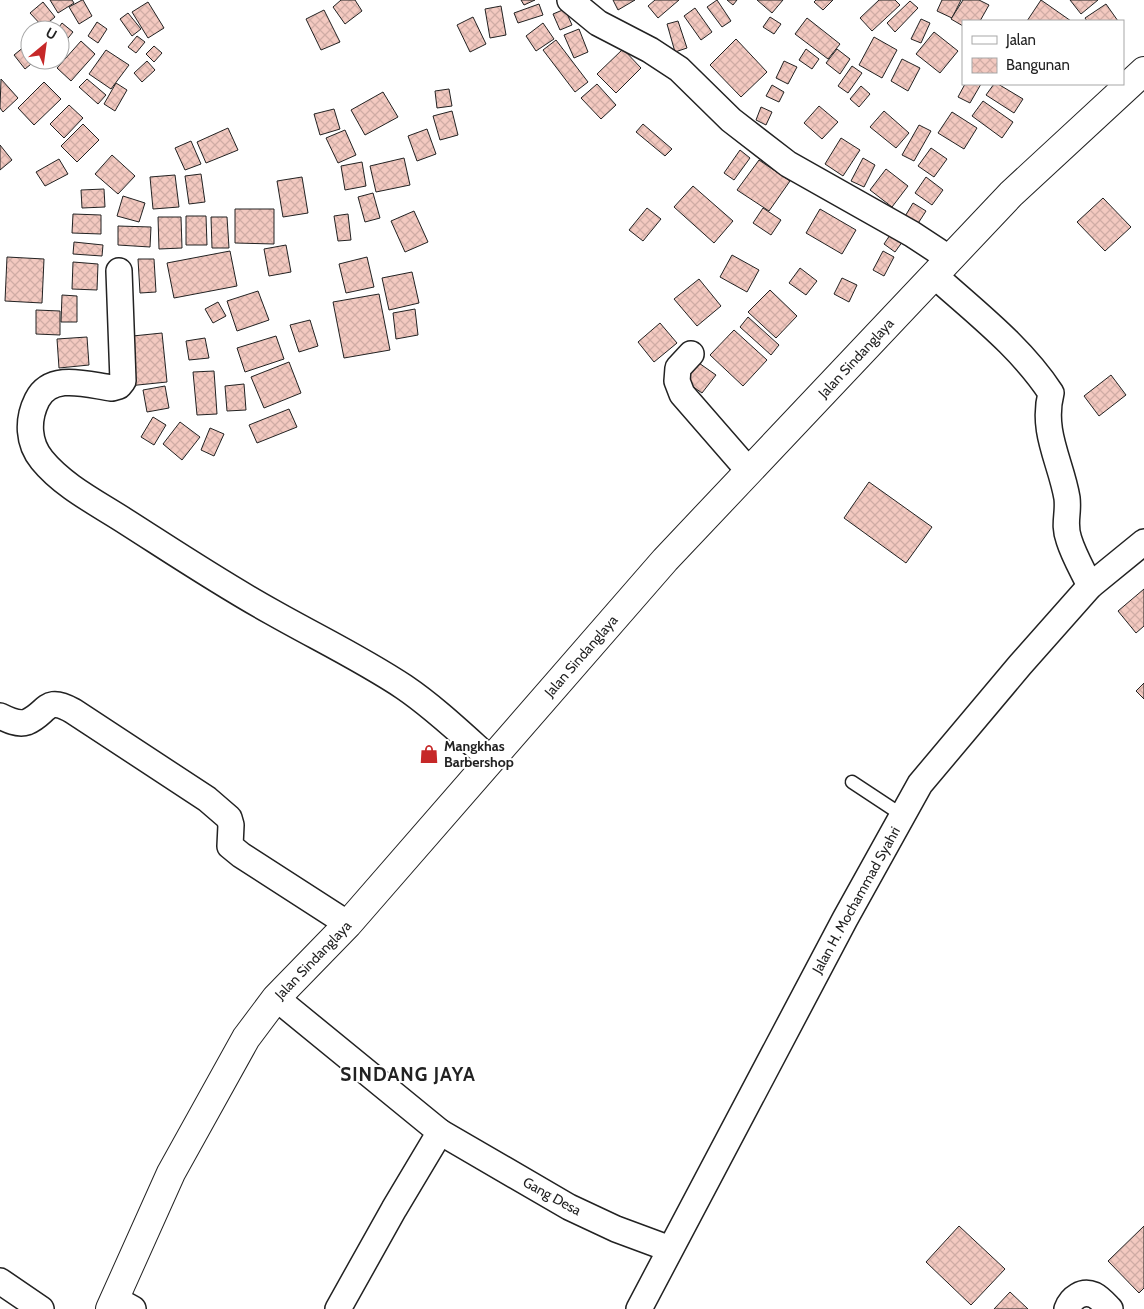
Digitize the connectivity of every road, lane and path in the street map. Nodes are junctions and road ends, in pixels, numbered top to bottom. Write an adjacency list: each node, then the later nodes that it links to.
1 (570, 0): 3 (street)
2 (1144, 71): 3 (street, Jalan Sindanglaya)
3 (942, 267): 6 (street, Jalan Sindanglaya); 8 (street)
4 (119, 271): 10 (street)
5 (691, 354): 6 (street)
6 (749, 471): 10 (street, Jalan Sindanglaya)
7 (1144, 542): 8 (street, Jalan H. Mochammad Syahri)
8 (1090, 586): 12 (street, Jalan H. Mochammad Syahri)
9 (0, 716): 13 (street)
10 (491, 760): 13 (street, Jalan Sindanglaya)
11 (852, 782): 12 (lane)
12 (902, 815): 16 (street, Jalan H. Mochammad Syahri)
13 (348, 924): 14 (street, Jalan Sindanglaya)
14 (276, 998): 15 (street, Gang Desa); 18 (street, Jalan Sindanglaya)
15 (440, 1132): 16 (street, Gang Desa); 20 (street)
16 (670, 1249): 21 (street, Jalan H. Mochammad Syahri)
17 (0, 1281): 19 (street)
18 (119, 1305)
19 (41, 1309)
20 (338, 1309)
21 (639, 1309)
22 (1067, 1309): 23 (street)
23 (1110, 1309)

